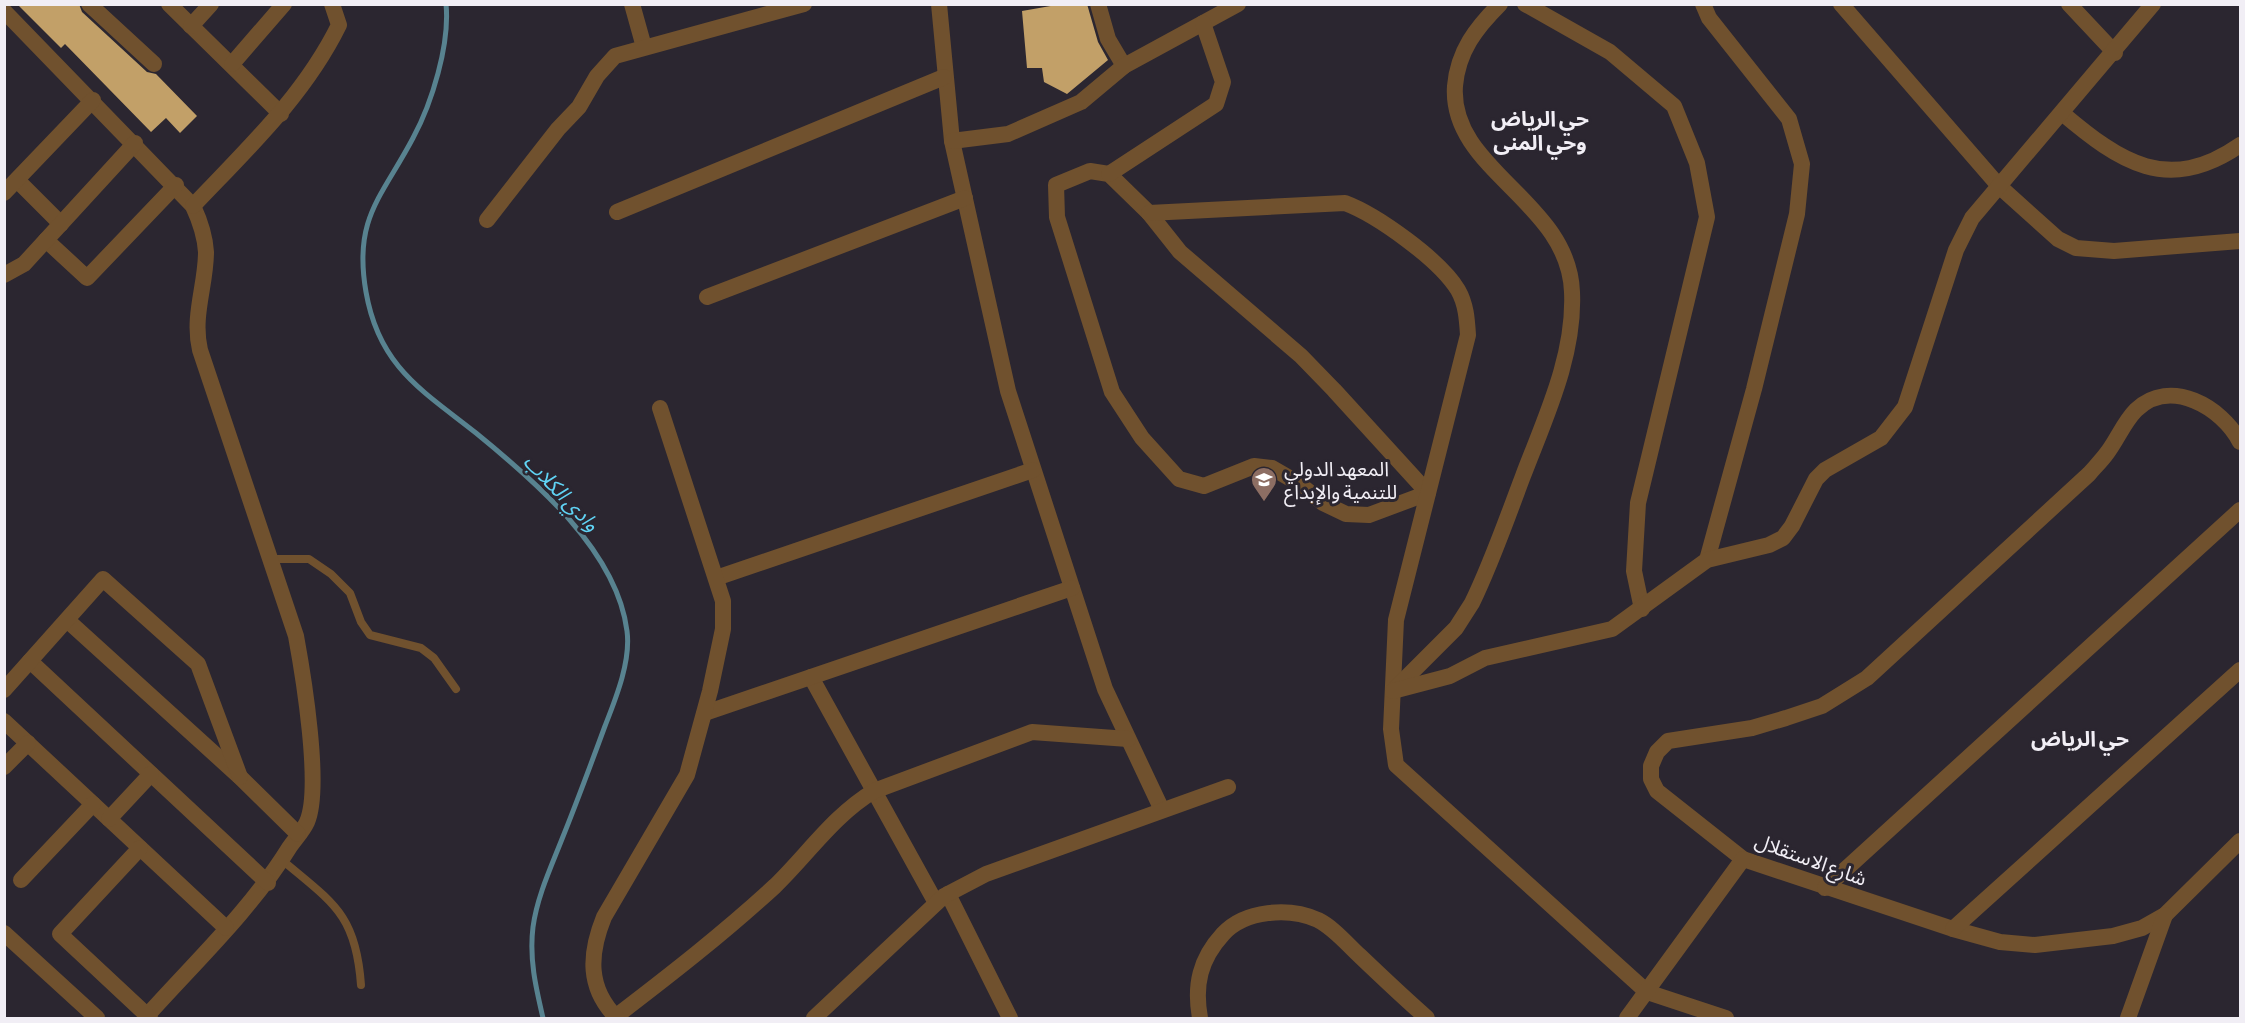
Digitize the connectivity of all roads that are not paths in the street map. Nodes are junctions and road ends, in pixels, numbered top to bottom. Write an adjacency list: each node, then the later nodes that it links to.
1 (89, 4): 22 (street)
2 (169, 4): 19 (street)
3 (211, 4): 19 (street)
4 (284, 4): 23 (street)
5 (332, 4): 28 (street)
6 (632, 4): 20 (street)
7 (804, 4): 20 (street)
8 (939, 4): 25 (street)
9 (1098, 4): 24 (street)
10 (1238, 4): 18 (street)
11 (1500, 4): 63 (street)
12 (1525, 4): 56 (street)
13 (1703, 4): 53 (street)
14 (1840, 4): 35 (street)
15 (2068, 4): 21 (street)
16 (2153, 4): 21 (street)
17 (11, 10): 26 (street)
18 (1203, 23): 24 (street); 32 (street)
19 (191, 26): 23 (street)
20 (644, 47): 41 (street)
21 (2115, 53): 27 (street)
22 (154, 64)
23 (232, 64): 28 (street)
24 (1124, 66): 29 (street)
25 (944, 77): 29 (street); 39 (street)
26 (93, 100): 30 (street); 33 (street)
27 (2062, 113): 31 (street); 35 (street)
28 (281, 114): 38 (street)
29 (952, 141): 37 (street)
30 (135, 143): 34 (street); 42 (street)
31 (2241, 145)
32 (1110, 174): 40 (street); 50 (street)
33 (17, 180): 36 (street); 42 (street)
34 (176, 185): 38 (street); 43 (street)
35 (2000, 186): 44 (street); 53 (street)
36 (4, 193)
37 (965, 198): 46 (street); 49 (street)
38 (194, 206): 52 (street)
39 (617, 212)
40 (1149, 213): 50 (street); 50 (street)
41 (487, 220)
42 (61, 224): 43 (street)
43 (46, 240): 45 (street)
44 (2241, 241)
45 (4, 275)
46 (707, 297)
47 (660, 408): 54 (street)
48 (2241, 442): 79 (street, شارع الاستقلال)
49 (1033, 470): 54 (street); 55 (street)
50 (1428, 493): 63 (street)
51 (2241, 510): 83 (street)
52 (271, 560): 61 (lane); 76 (street)
53 (1707, 560): 56 (street)
54 (716, 578): 64 (street)
55 (1072, 588): 60 (street); 66 (street)
56 (1642, 609): 63 (street)
57 (67, 620): 58 (street); 70 (street); 70 (street)
58 (30, 661): 62 (street); 69 (street)
59 (2241, 670): 87 (street)
60 (811, 677): 64 (street); 72 (street)
61 (456, 689)
62 (4, 690)
63 (1393, 691): 90 (street)
64 (705, 713): 93 (street)
65 (4, 721): 67 (street)
66 (1128, 739): 72 (street); 74 (street)
67 (28, 743): 68 (street); 73 (street)
68 (4, 766)
69 (151, 774): 75 (street); 82 (street)
70 (240, 777): 76 (street)
71 (1228, 787): 74 (street)
72 (874, 791): 84 (street); 93 (street)
73 (93, 804): 75 (street); 81 (street)
74 (1162, 810): 84 (street)
75 (109, 819): 78 (street)
76 (298, 834): 80 (street)
77 (2241, 841): 85 (street, شارع الاستقلال)
78 (140, 848): 86 (street); 92 (street)
79 (1743, 858): 83 (street, شارع الاستقلال); 90 (street)
80 (282, 860): 82 (street); 89 (lane)
81 (21, 880)
82 (268, 883): 86 (street)
83 (1825, 888): 87 (street, شارع الاستقلال)
84 (942, 899): 94 (street); 95 (street)
85 (2165, 915): 87 (street, شارع الاستقلال); 100 (street)
86 (226, 928): 92 (street)
87 (1953, 929)
88 (4, 933): 91 (street)
89 (361, 986)
90 (1647, 992): 98 (street); 99 (street)
91 (97, 1018)
92 (147, 1018)
93 (616, 1018)
94 (814, 1018)
95 (1010, 1018)
96 (1200, 1018): 97 (street)
97 (1427, 1018)
98 (1628, 1018)
99 (1726, 1018)
100 (2128, 1018)

